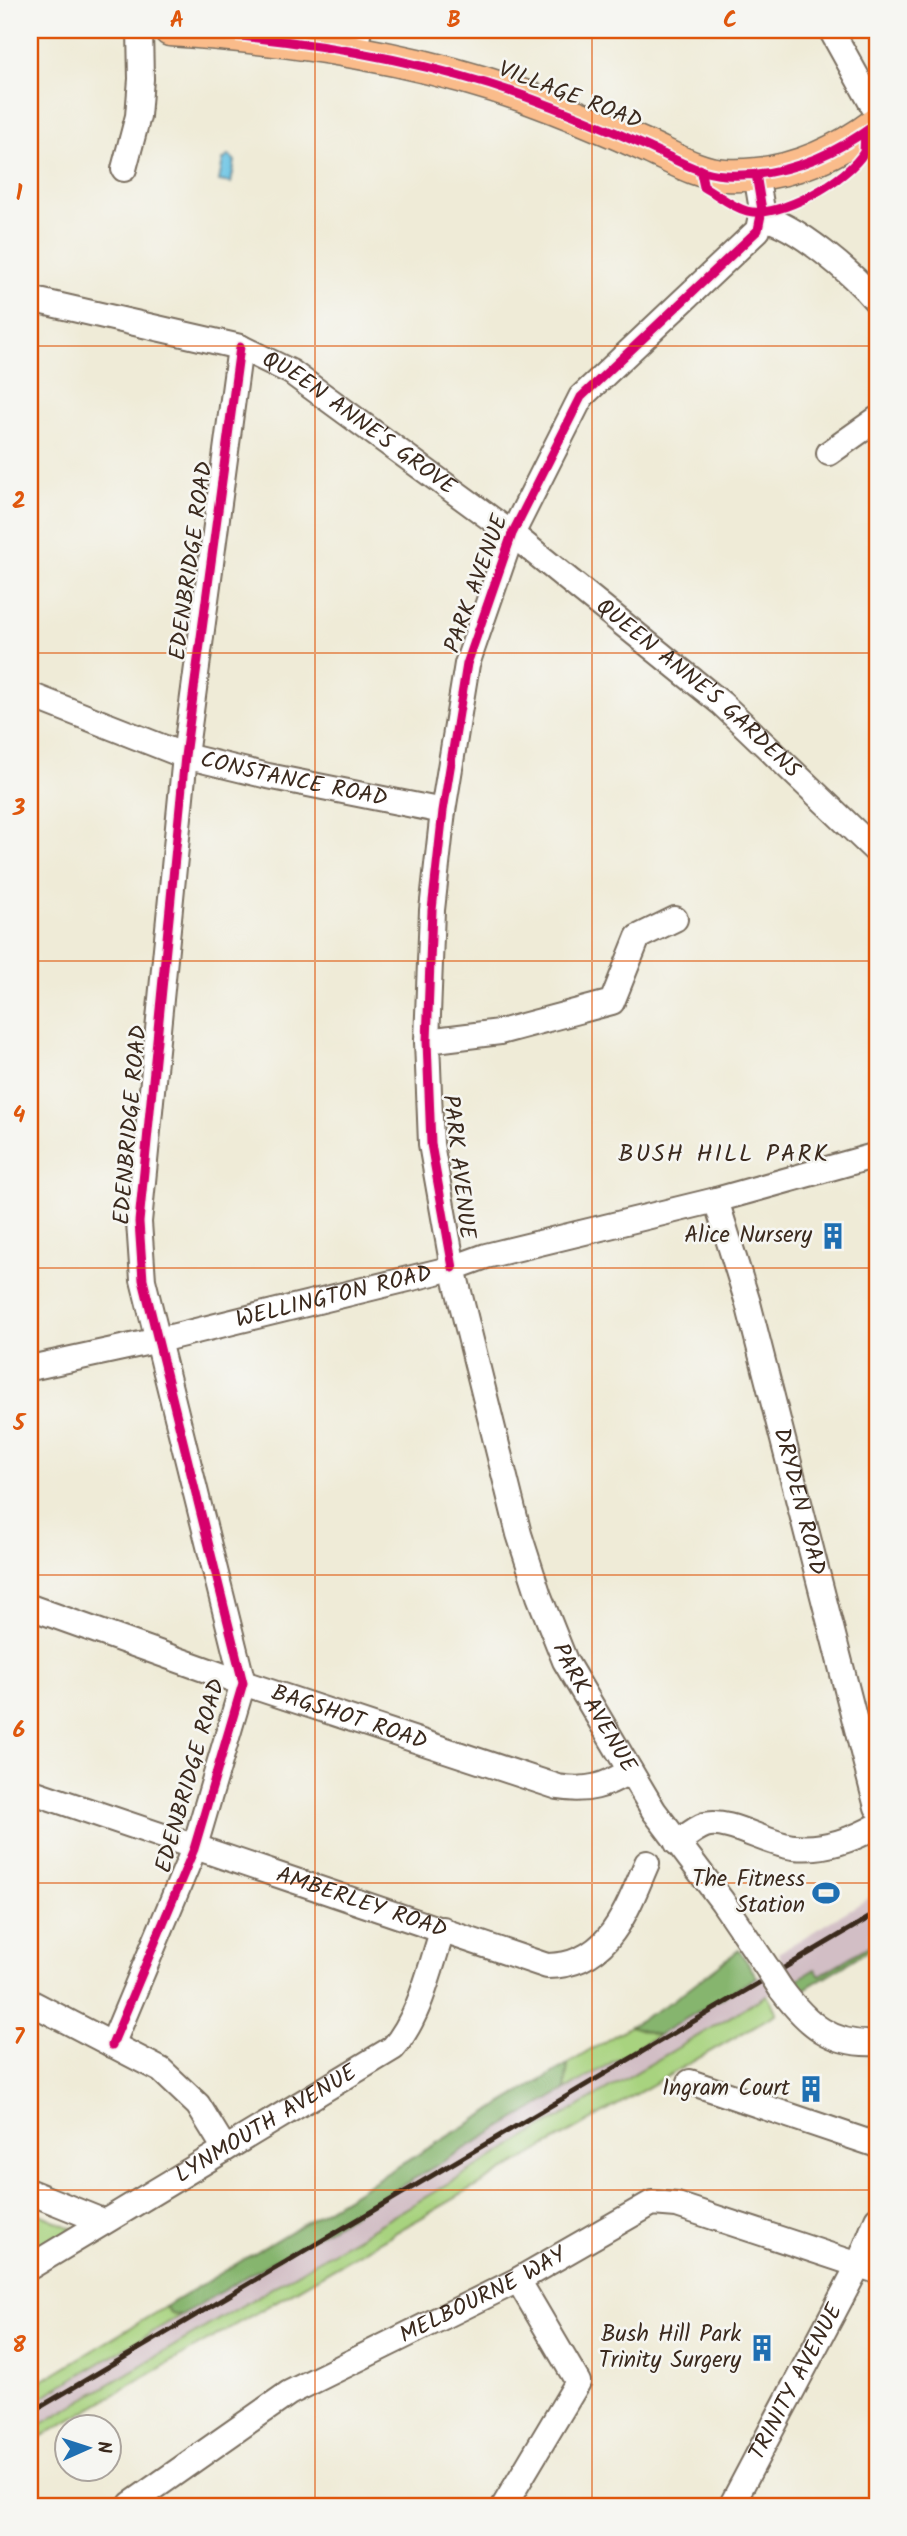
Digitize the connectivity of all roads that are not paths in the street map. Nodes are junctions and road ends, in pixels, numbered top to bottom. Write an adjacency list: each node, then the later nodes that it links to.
1 (140, 30): 7 (street)
2 (170, 30): 4 (main road, VILLAGE ROAD)
3 (831, 30): 5 (street)
4 (357, 41): 8 (main road, VILLAGE ROAD)
5 (877, 113)
6 (877, 123): 8 (main road)
7 (124, 169)
8 (757, 174): 9 (street)
9 (762, 218): 11 (street); 15 (street, PARK AVENUE)
10 (30, 299): 12 (street, QUEEN ANNE'S GROVE)
11 (877, 302)
12 (240, 347): 15 (street, QUEEN ANNE'S GROVE); 17 (street, EDENBRIDGE ROAD)
13 (877, 419): 14 (street)
14 (829, 453)
15 (512, 534): 18 (street, PARK AVENUE); 19 (street, QUEEN ANNE'S GARDENS)
16 (30, 695): 17 (street, CONSTANCE ROAD)
17 (185, 756): 18 (street, CONSTANCE ROAD); 25 (street, EDENBRIDGE ROAD)
18 (443, 811): 21 (street, PARK AVENUE)
19 (877, 852)
20 (675, 919): 21 (street)
21 (427, 1041): 24 (street, PARK AVENUE)
22 (877, 1155): 23 (street, WELLINGTON ROAD)
23 (716, 1200): 24 (street, WELLINGTON ROAD); 31 (street, DRYDEN ROAD)
24 (453, 1268): 25 (street, WELLINGTON ROAD); 29 (street, PARK AVENUE)
25 (159, 1340): 26 (street, WELLINGTON ROAD); 28 (street, EDENBRIDGE ROAD)
26 (30, 1368)
27 (30, 1607): 28 (street, BAGSHOT ROAD)
28 (243, 1683): 29 (street, BAGSHOT ROAD); 34 (street, EDENBRIDGE ROAD)
29 (630, 1771): 33 (street, PARK AVENUE)
30 (30, 1791): 34 (street, AMBERLEY ROAD)
31 (877, 1807)
32 (877, 1826): 33 (street)
33 (677, 1843): 38 (street, PARK AVENUE, bridge)
34 (194, 1849): 36 (street, AMBERLEY ROAD); 39 (street, EDENBRIDGE ROAD)
35 (647, 1863): 36 (street, AMBERLEY ROAD)
36 (443, 1929): 42 (street, LYNMOUTH AVENUE)
37 (30, 2002): 39 (street)
38 (877, 2043)
39 (112, 2045): 42 (street)
40 (690, 2082): 41 (street)
41 (877, 2145)
42 (225, 2149): 45 (street, LYNMOUTH AVENUE)
43 (30, 2192): 45 (street)
44 (877, 2218): 47 (street, TRINITY AVENUE)
45 (102, 2221): 46 (street, LYNMOUTH AVENUE)
46 (30, 2267)
47 (868, 2269): 48 (street, MELBOURNE WAY); 51 (street, TRINITY AVENUE)
48 (519, 2280): 49 (street, MELBOURNE WAY); 50 (street)
49 (132, 2505)
50 (504, 2506)
51 (731, 2506)

